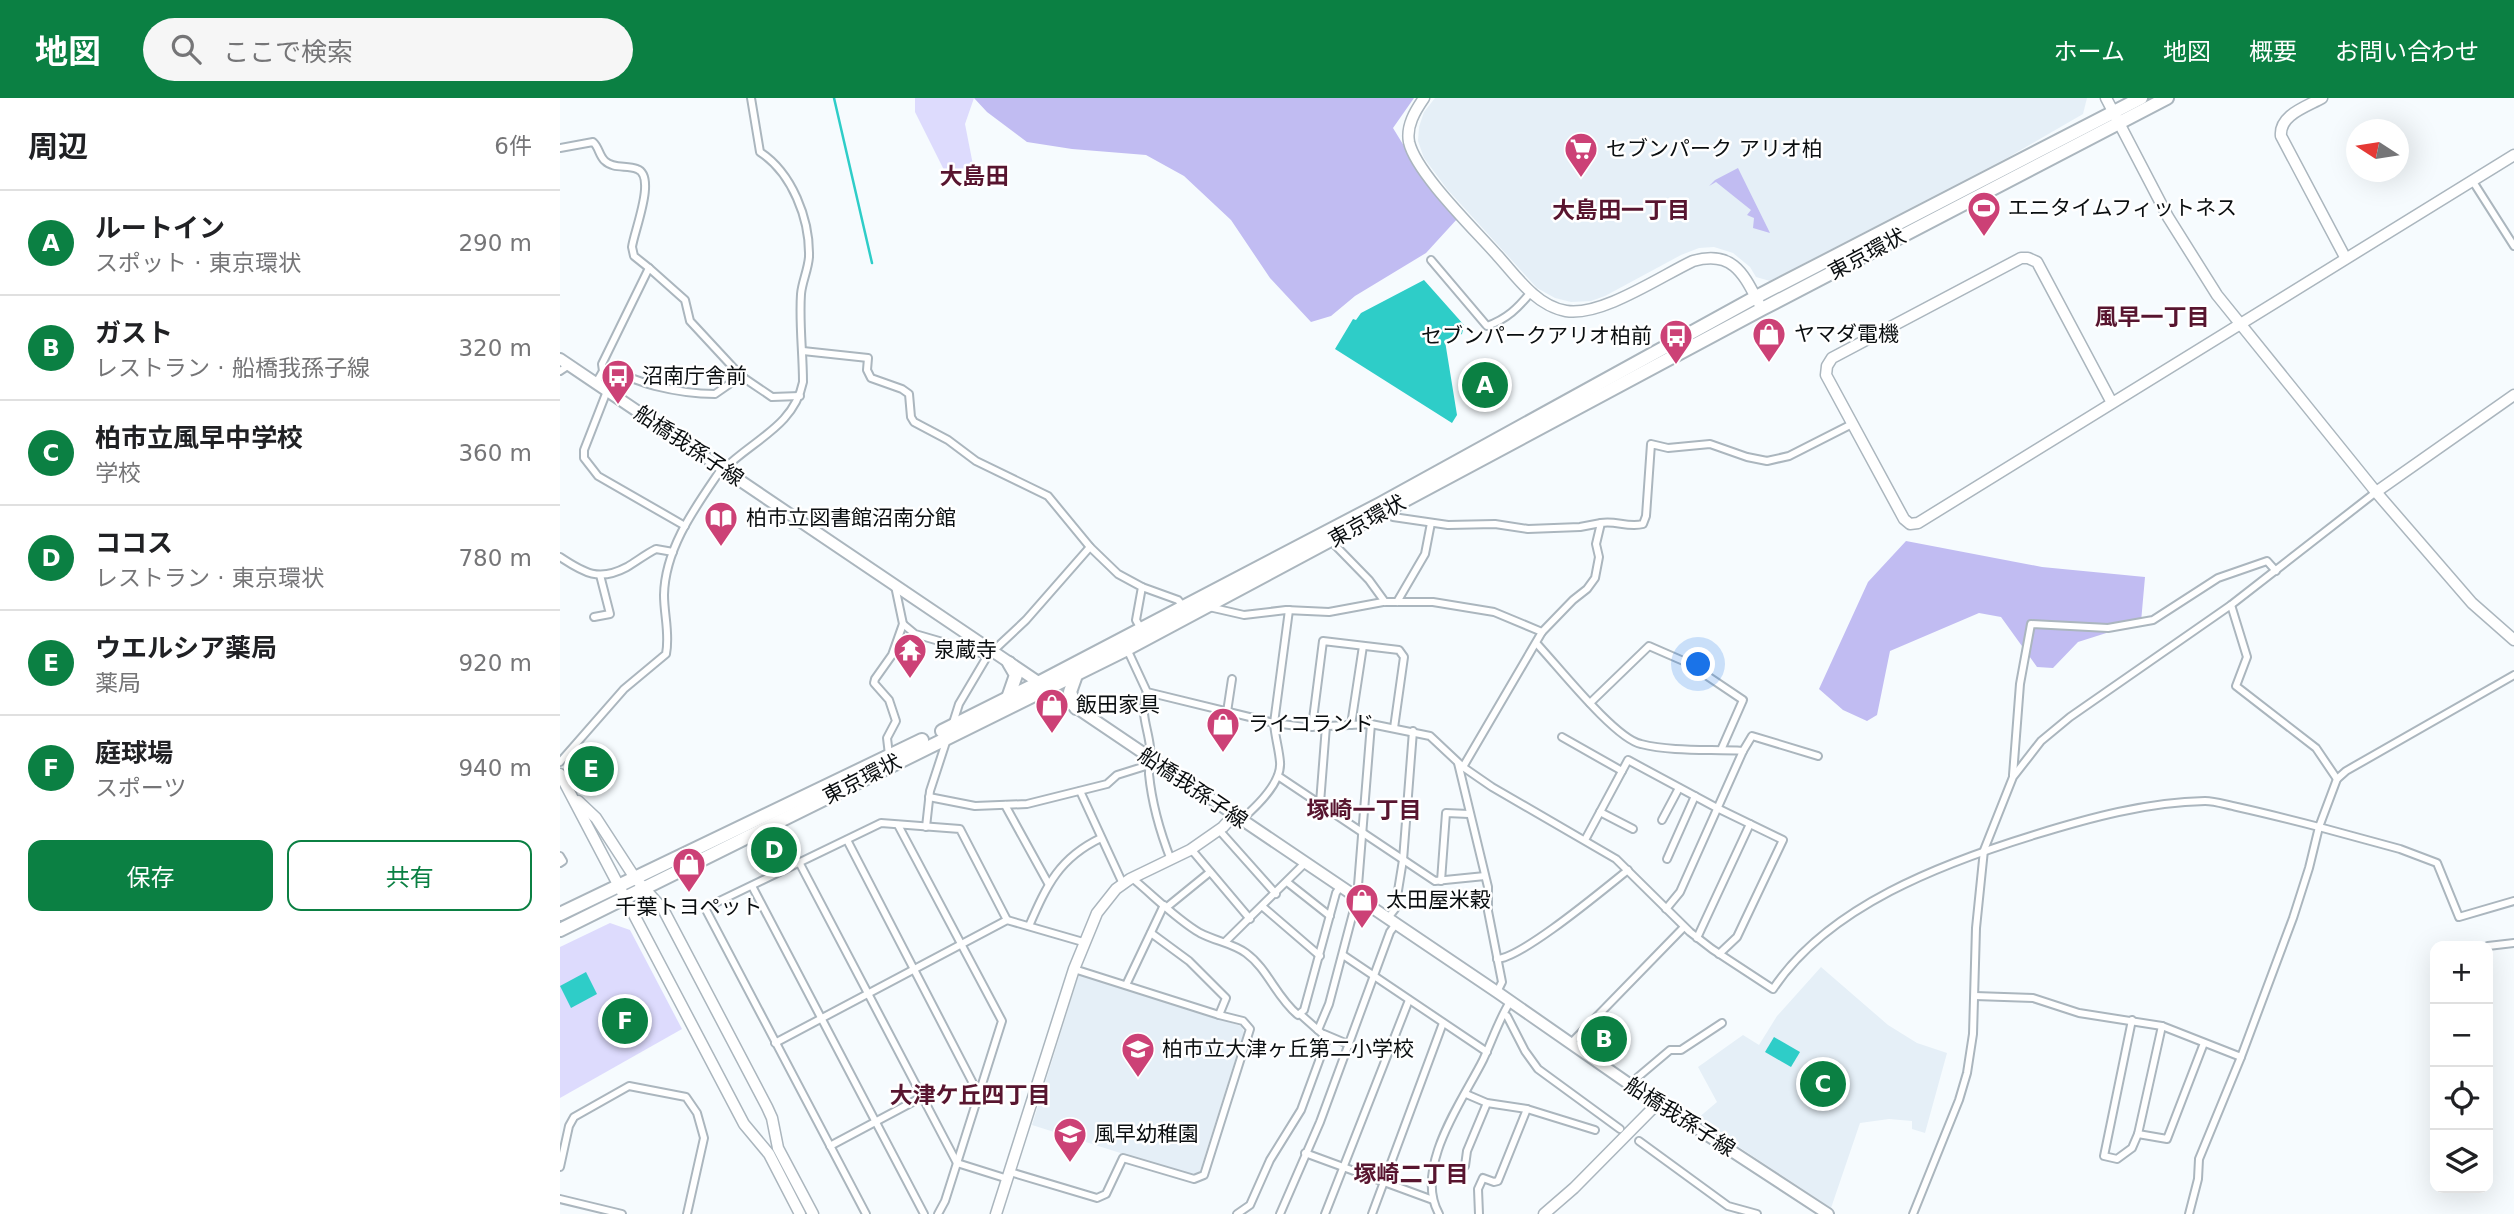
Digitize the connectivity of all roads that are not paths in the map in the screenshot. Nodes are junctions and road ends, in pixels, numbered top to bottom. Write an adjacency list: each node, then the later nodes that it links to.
1 (751, 98): 19 (street)
2 (1424, 98): 15 (street)
3 (2106, 98): 7 (street)
4 (2141, 98): 7 (highway, 東京環状)
5 (2167, 98): 7 (highway, 東京環状)
6 (2322, 98): 12 (street)
7 (2116, 118): 16 (highway, 東京環状); 17 (highway, 東京環状); 18 (street)
8 (560, 148): 14 (street)
9 (2514, 155): 10 (street)
10 (2472, 180): 11 (street); 12 (street)
11 (2514, 246)
12 (2345, 257): 18 (street)
13 (1431, 260): 15 (street)
14 (649, 268): 21 (street); 22 (street)
15 (1531, 292): 16 (street)
16 (1756, 297): 17 (street); 46 (highway, 東京環状)
17 (1762, 309): 31 (highway, 東京環状)
18 (2239, 324): 27 (street); 30 (street)
19 (803, 351): 26 (street); 36 (street)
20 (563, 365): 23 (main road, 船橋我孫子線)
21 (603, 371): 22 (street); 23 (street)
22 (741, 376): 26 (street)
23 (596, 383): 24 (main road, 船橋我孫子線)
24 (607, 391): 29 (main road, 船橋我孫子線); 34 (street)
25 (2514, 394): 30 (street)
26 (800, 396): 29 (street)
27 (2112, 403): 28 (street); 28 (street)
28 (1852, 424): 33 (street)
29 (723, 468): 34 (street); 41 (main road, 船橋我孫子線)
30 (2376, 492): 39 (street); 53 (street)
31 (1388, 509): 32 (street); 35 (highway, 東京環状)
32 (1431, 523): 33 (street); 44 (street)
33 (1601, 523): 52 (street)
34 (685, 526): 37 (street)
35 (1331, 541): 43 (street); 47 (highway, 東京環状)
36 (1090, 547): 42 (street); 57 (street)
37 (673, 552): 40 (street); 81 (street)
38 (560, 556): 40 (street)
39 (2276, 571): 45 (street); 87 (street)
40 (600, 575): 49 (street)
41 (895, 586): 50 (street); 57 (main road, 船橋我孫子線)
42 (1142, 587): 46 (street); 51 (street)
43 (1385, 602): 44 (street); 48 (street)
44 (1397, 602): 52 (street)
45 (2231, 605): 87 (street); 88 (street)
46 (1183, 606): 51 (highway, 東京環状)
47 (1206, 607): 48 (street); 56 (highway, 東京環状)
48 (1289, 610): 68 (street)
49 (594, 617)
50 (903, 624): 57 (street); 79 (street)
51 (1141, 629): 62 (highway, 東京環状)
52 (1542, 632): 54 (street)
53 (2514, 640)
54 (1537, 643): 65 (street); 83 (street)
55 (1363, 646): 70 (street); 72 (street); 73 (street)
56 (1127, 649): 59 (highway, 東京環状); 63 (street)
57 (990, 652): 58 (main road, 船橋我孫子線); 74 (street)
58 (1010, 663): 62 (main road, 船橋我孫子線); 64 (highway)
59 (1076, 675): 62 (highway, 東京環状); 66 (highway)
60 (2514, 675): 88 (street)
61 (1232, 679): 67 (street)
62 (1043, 686): 64 (highway, 東京環状); 66 (main road, 船橋我孫子線); 74 (highway, 東京環状)
63 (1147, 692): 67 (street); 82 (street)
64 (1008, 698): 74 (highway, 東京環状)
65 (1590, 703): 77 (street); 77 (street)
66 (1076, 708): 82 (main road, 船橋我孫子線)
67 (1227, 712): 68 (street)
68 (1274, 723): 72 (street); 86 (street)
69 (1371, 724): 70 (street); 73 (street); 107 (street)
70 (1351, 725): 71 (street)
71 (1326, 726): 72 (street); 94 (street)
72 (1312, 727)
73 (1394, 728): 75 (street)
74 (950, 731): 79 (highway, 東京環状); 93 (street); 132 (highway, 東京環状)
75 (1413, 731): 83 (street); 116 (street)
76 (1562, 737): 84 (street)
77 (1721, 750): 78 (street)
78 (1743, 751): 80 (street); 96 (street)
79 (889, 755): 123 (highway, 東京環状)
80 (1818, 756)
81 (560, 762)
82 (1149, 762): 90 (street); 99 (main road, 船橋我孫子線); 115 (street)
83 (1461, 764): 98 (street); 110 (street)
84 (1622, 771): 89 (street); 97 (street)
85 (560, 774): 91 (street)
86 (1278, 776): 94 (street); 99 (street)
87 (2012, 777): 112 (street)
88 (2337, 779): 104 (street)
89 (1679, 788): 92 (street); 100 (street)
90 (1080, 791): 95 (street); 108 (street)
91 (570, 794): 123 (street); 129 (street)
92 (1695, 796): 96 (street); 114 (street)
93 (929, 797): 95 (street); 103 (street)
94 (1320, 803): 107 (street)
95 (1005, 805): 127 (street)
96 (1717, 808): 101 (street); 139 (street)
97 (1600, 812): 105 (street); 110 (street)
98 (1469, 814): 122 (street); 125 (street)
99 (1238, 818): 106 (street); 119 (main road, 船橋我孫子線)
100 (1662, 820)
101 (1750, 824): 149 (street); 155 (street)
102 (898, 825): 103 (street); 109 (street); 153 (street)
103 (926, 827): 143 (street)
104 (2319, 827): 112 (street); 136 (street); 182 (street)
105 (1633, 829)
106 (1219, 830): 111 (street); 133 (street)
107 (1362, 833): 116 (street); 135 (street)
108 (1101, 838): 127 (street); 128 (street)
109 (847, 840): 117 (street); 160 (street)
110 (1585, 840): 120 (street)
111 (1191, 849): 115 (street); 121 (street)
112 (1984, 850): 155 (street); 165 (street)
113 (560, 856): 118 (street)
114 (1667, 859)
115 (1171, 860): 124 (street)
116 (1403, 860): 125 (street); 144 (street)
117 (799, 862): 130 (street); 164 (street)
118 (560, 863)
119 (1305, 863): 126 (street); 131 (main road, 船橋我孫子線)
120 (1628, 870): 139 (street); 158 (street)
121 (1210, 872): 137 (street); 142 (street)
122 (1485, 876): 125 (street); 158 (street)
123 (635, 878): 129 (highway, 東京環状); 132 (street)
124 (1132, 878): 128 (street); 137 (street)
125 (1441, 881)
126 (1287, 882): 133 (street); 141 (street)
127 (1048, 883): 145 (street)
128 (1123, 884): 150 (street)
129 (619, 886): 134 (street); 140 (highway, 東京環状)
130 (752, 886): 171 (street); 177 (street)
131 (1340, 887): 135 (main road, 船橋我孫子線); 141 (street)
132 (645, 889): 134 (highway, 東京環状); 208 (street)
133 (1276, 894): 138 (street)
134 (625, 898): 147 (highway, 東京環状); 207 (street)
135 (1357, 898): 144 (main road, 船橋我孫子線); 156 (street)
136 (2514, 901)
137 (1166, 906): 148 (street); 151 (street)
138 (1264, 907): 142 (street); 157 (street)
139 (1666, 909): 146 (street)
140 (560, 914)
141 (1330, 916): 157 (street)
142 (1250, 919): 151 (street)
143 (1007, 920): 145 (street); 153 (street)
144 (1392, 922): 161 (street); 163 (main road, 船橋我孫子線)
145 (1029, 926): 150 (street)
146 (1684, 927): 149 (street); 179 (street)
147 (560, 930)
148 (1151, 933): 162 (street); 169 (street)
149 (1697, 938): 155 (street)
150 (1083, 942): 159 (street)
151 (1225, 943): 168 (street)
152 (2514, 943): 154 (street)
153 (961, 945): 160 (street); 184 (street)
154 (2493, 945)
155 (1719, 954)
156 (1343, 955): 161 (street); 176 (street)
157 (1320, 956): 168 (street)
158 (1497, 958): 163 (street)
159 (1074, 969): 162 (street); 201 (street)
160 (914, 970): 164 (street); 184 (street)
161 (1375, 976): 166 (street); 180 (street)
162 (1126, 985): 169 (street)
163 (1497, 992): 167 (main road, 船橋我孫子線)
164 (868, 994): 171 (street); 186 (street)
165 (1975, 996): 172 (street); 222 (street)
166 (1409, 1000): 173 (street); 200 (street)
167 (1510, 1002): 170 (street); 179 (main road, 船橋我孫子線)
168 (1300, 1014): 176 (street)
169 (1219, 1015): 201 (street)
170 (1504, 1015): 181 (street); 191 (street)
171 (821, 1018): 177 (street); 190 (street)
172 (2132, 1020): 175 (street); 193 (street)
173 (1443, 1023): 181 (street); 202 (street)
174 (1722, 1023): 183 (street)
175 (2162, 1026): 178 (street); 193 (street)
176 (1320, 1031): 180 (street); 213 (street)
177 (775, 1043): 195 (street)
178 (2204, 1043): 182 (street); 193 (street)
179 (1571, 1044): 183 (main road, 船橋我孫子線)
180 (1350, 1045): 196 (street)
181 (1487, 1052): 185 (street)
182 (2241, 1057): 223 (street)
183 (1632, 1086): 188 (main road, 船橋我孫子線)
184 (979, 1094): 197 (street)
185 (1466, 1094): 187 (street); 204 (street)
186 (922, 1097): 190 (street); 197 (street)
187 (1487, 1103): 189 (street); 198 (street)
188 (1658, 1103): 219 (street); 221 (main road, 船橋我孫子線)
189 (1527, 1109): 192 (street); 218 (street)
190 (876, 1122): 195 (street); 210 (street)
191 (1620, 1129)
192 (1595, 1130)
193 (2138, 1134)
194 (1639, 1141): 220 (street)
195 (830, 1146): 209 (street)
196 (1305, 1153): 200 (street); 214 (street)
197 (957, 1163): 201 (street); 211 (street)
198 (1465, 1166)
199 (560, 1167): 206 (street)
200 (1345, 1167): 202 (street); 215 (street)
201 (1009, 1175): 212 (street)
202 (1384, 1182): 204 (street); 216 (street)
203 (560, 1199): 205 (street)
204 (1433, 1200): 217 (street)
205 (622, 1214)
206 (687, 1214)
207 (800, 1214)
208 (813, 1214)
209 (866, 1214)
210 (924, 1214)
211 (938, 1214)
212 (996, 1214)
213 (1237, 1214)
214 (1280, 1214)
215 (1325, 1214)
216 (1372, 1214)
217 (1439, 1214)
218 (1479, 1214)
219 (1544, 1214)
220 (1757, 1214)
221 (1825, 1214)
222 (1913, 1214)
223 (2189, 1214)

